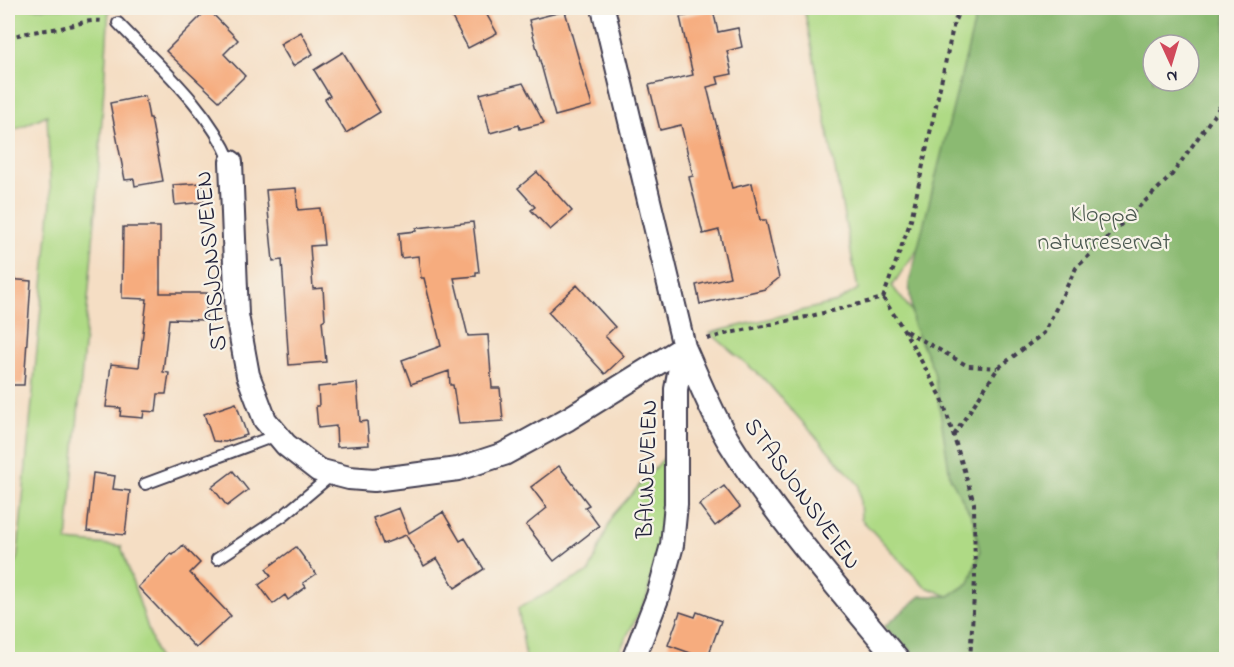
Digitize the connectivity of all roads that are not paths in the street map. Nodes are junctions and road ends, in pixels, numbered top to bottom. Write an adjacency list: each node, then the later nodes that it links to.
1 (603, 8): 4 (street, STASJONSVEIEN)
2 (118, 23): 3 (lane, STASJONSVEIEN)
3 (231, 162): 5 (street, STASJONSVEIEN)
4 (684, 346): 6 (street, STASJONSVEIEN); 9 (street, BAUNEVEIEN); 10 (street, STASJONSVEIEN)
5 (277, 435): 6 (street, STASJONSVEIEN); 7 (lane)
6 (334, 474): 8 (lane)
7 (145, 484)
8 (217, 559)
9 (633, 660)
10 (898, 660)

